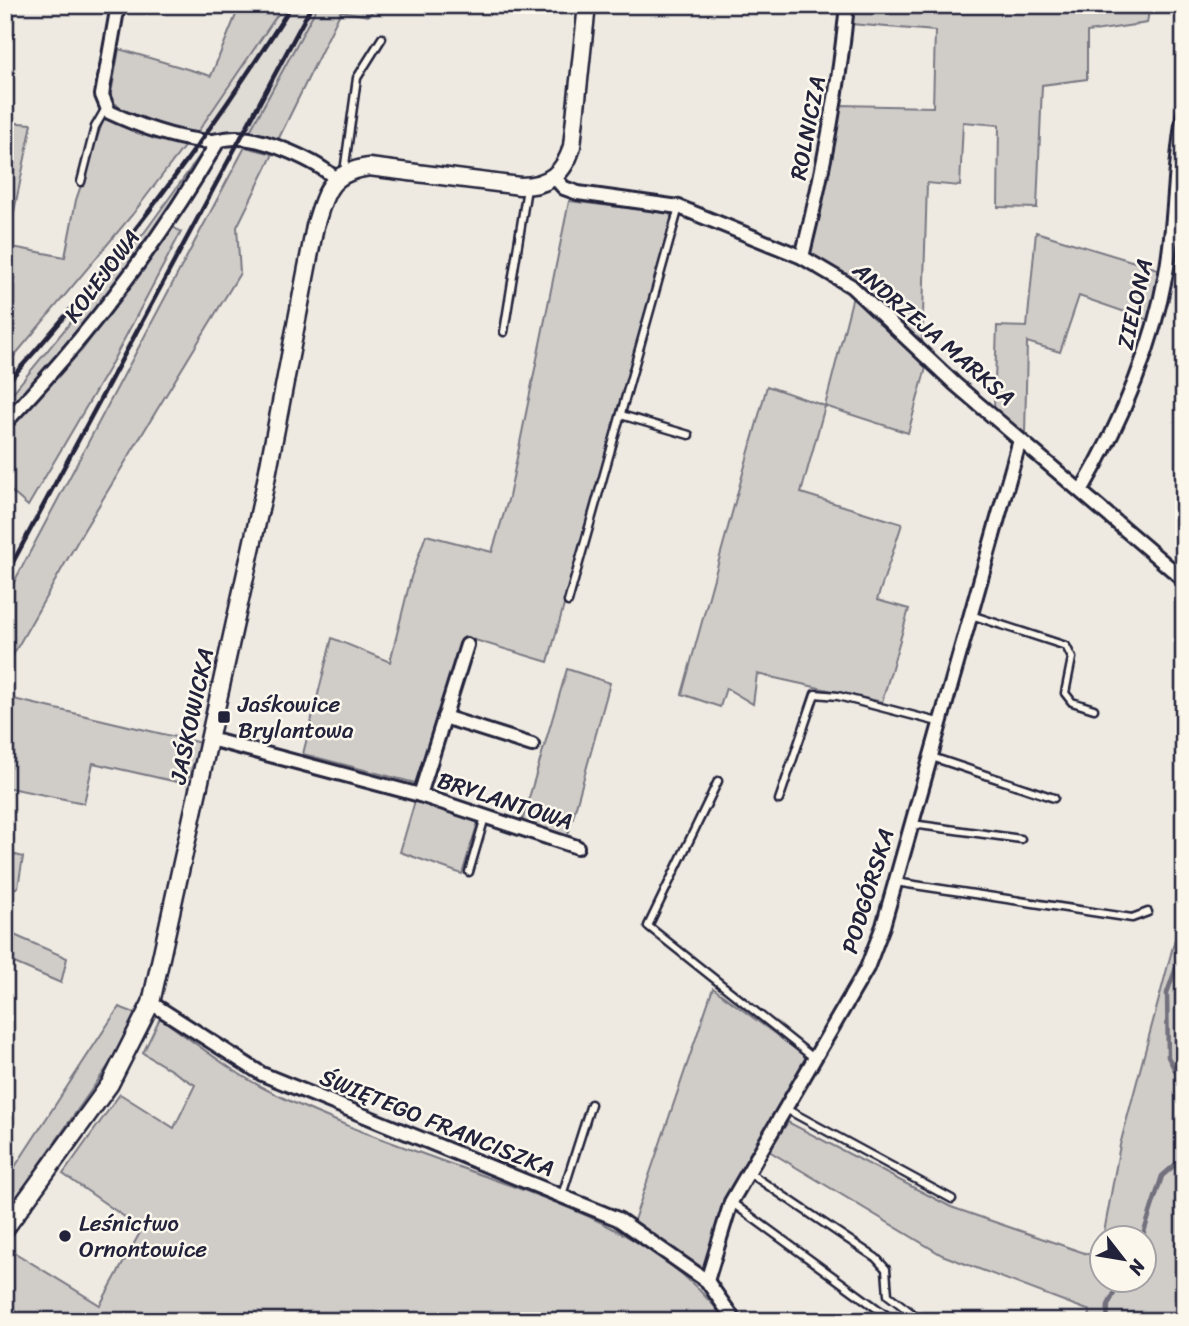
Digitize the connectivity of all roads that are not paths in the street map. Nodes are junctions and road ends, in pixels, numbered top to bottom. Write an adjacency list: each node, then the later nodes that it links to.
1 (118, 5): 5 (street)
2 (587, 5): 9 (street)
3 (847, 5): 13 (street, ROLNICZA)
4 (382, 38): 8 (lane)
5 (106, 108): 7 (street); 10 (lane)
6 (1184, 113): 19 (street, ZIELONA)
7 (217, 143): 8 (street); 16 (street, KOLEJOWA)
8 (340, 176): 11 (street); 27 (street, JAŚKOWICKA)
9 (554, 177): 11 (street); 12 (street, ANDRZEJA MARKSA)
10 (81, 182)
11 (527, 186): 14 (lane)
12 (679, 206): 13 (street, ANDRZEJA MARKSA); 15 (lane)
13 (802, 257): 18 (street, ANDRZEJA MARKSA)
14 (504, 332)
15 (621, 415): 17 (lane); 21 (lane)
16 (5, 423)
17 (689, 435)
18 (1020, 440): 19 (street, ANDRZEJA MARKSA); 22 (street, PODGÓRSKA)
19 (1081, 491): 20 (street, ANDRZEJA MARKSA)
20 (1184, 580)
21 (568, 602)
22 (969, 615): 24 (lane); 26 (street, PODGÓRSKA)
23 (467, 645): 25 (street, BRYLANTOWA)
24 (1094, 709)
25 (444, 717): 28 (street); 31 (street, BRYLANTOWA)
26 (938, 722): 29 (street, PODGÓRSKA); 33 (lane)
27 (210, 740): 31 (street, BRYLANTOWA); 41 (street, JAŚKOWICKA)
28 (532, 745)
29 (929, 756): 32 (lane); 35 (street, PODGÓRSKA)
30 (718, 781): 42 (lane)
31 (420, 795): 34 (street, BRYLANTOWA)
32 (1054, 798)
33 (779, 800)
34 (485, 817): 37 (street, BRYLANTOWA); 38 (lane)
35 (910, 824): 36 (lane); 39 (street, PODGÓRSKA)
36 (1021, 839)
37 (577, 847)
38 (469, 872)
39 (895, 882): 40 (lane); 42 (street, PODGÓRSKA)
40 (1148, 912)
41 (151, 1003): 46 (street, ŚWIĘTEGO FRANCISZKA); 49 (street, JAŚKOWICKA)
42 (816, 1060): 44 (street, PODGÓRSKA)
43 (591, 1104): 46 (lane)
44 (786, 1109): 45 (street, PODGÓRSKA); 47 (lane)
45 (748, 1172): 48 (street, PODGÓRSKA); 53 (lane)
46 (561, 1197): 50 (street, ŚWIĘTEGO FRANCISZKA)
47 (952, 1199)
48 (731, 1202): 50 (street, PODGÓRSKA); 52 (lane)
49 (5, 1228)
50 (707, 1281): 51 (street)
51 (735, 1321)
52 (894, 1321)
53 (922, 1321)

